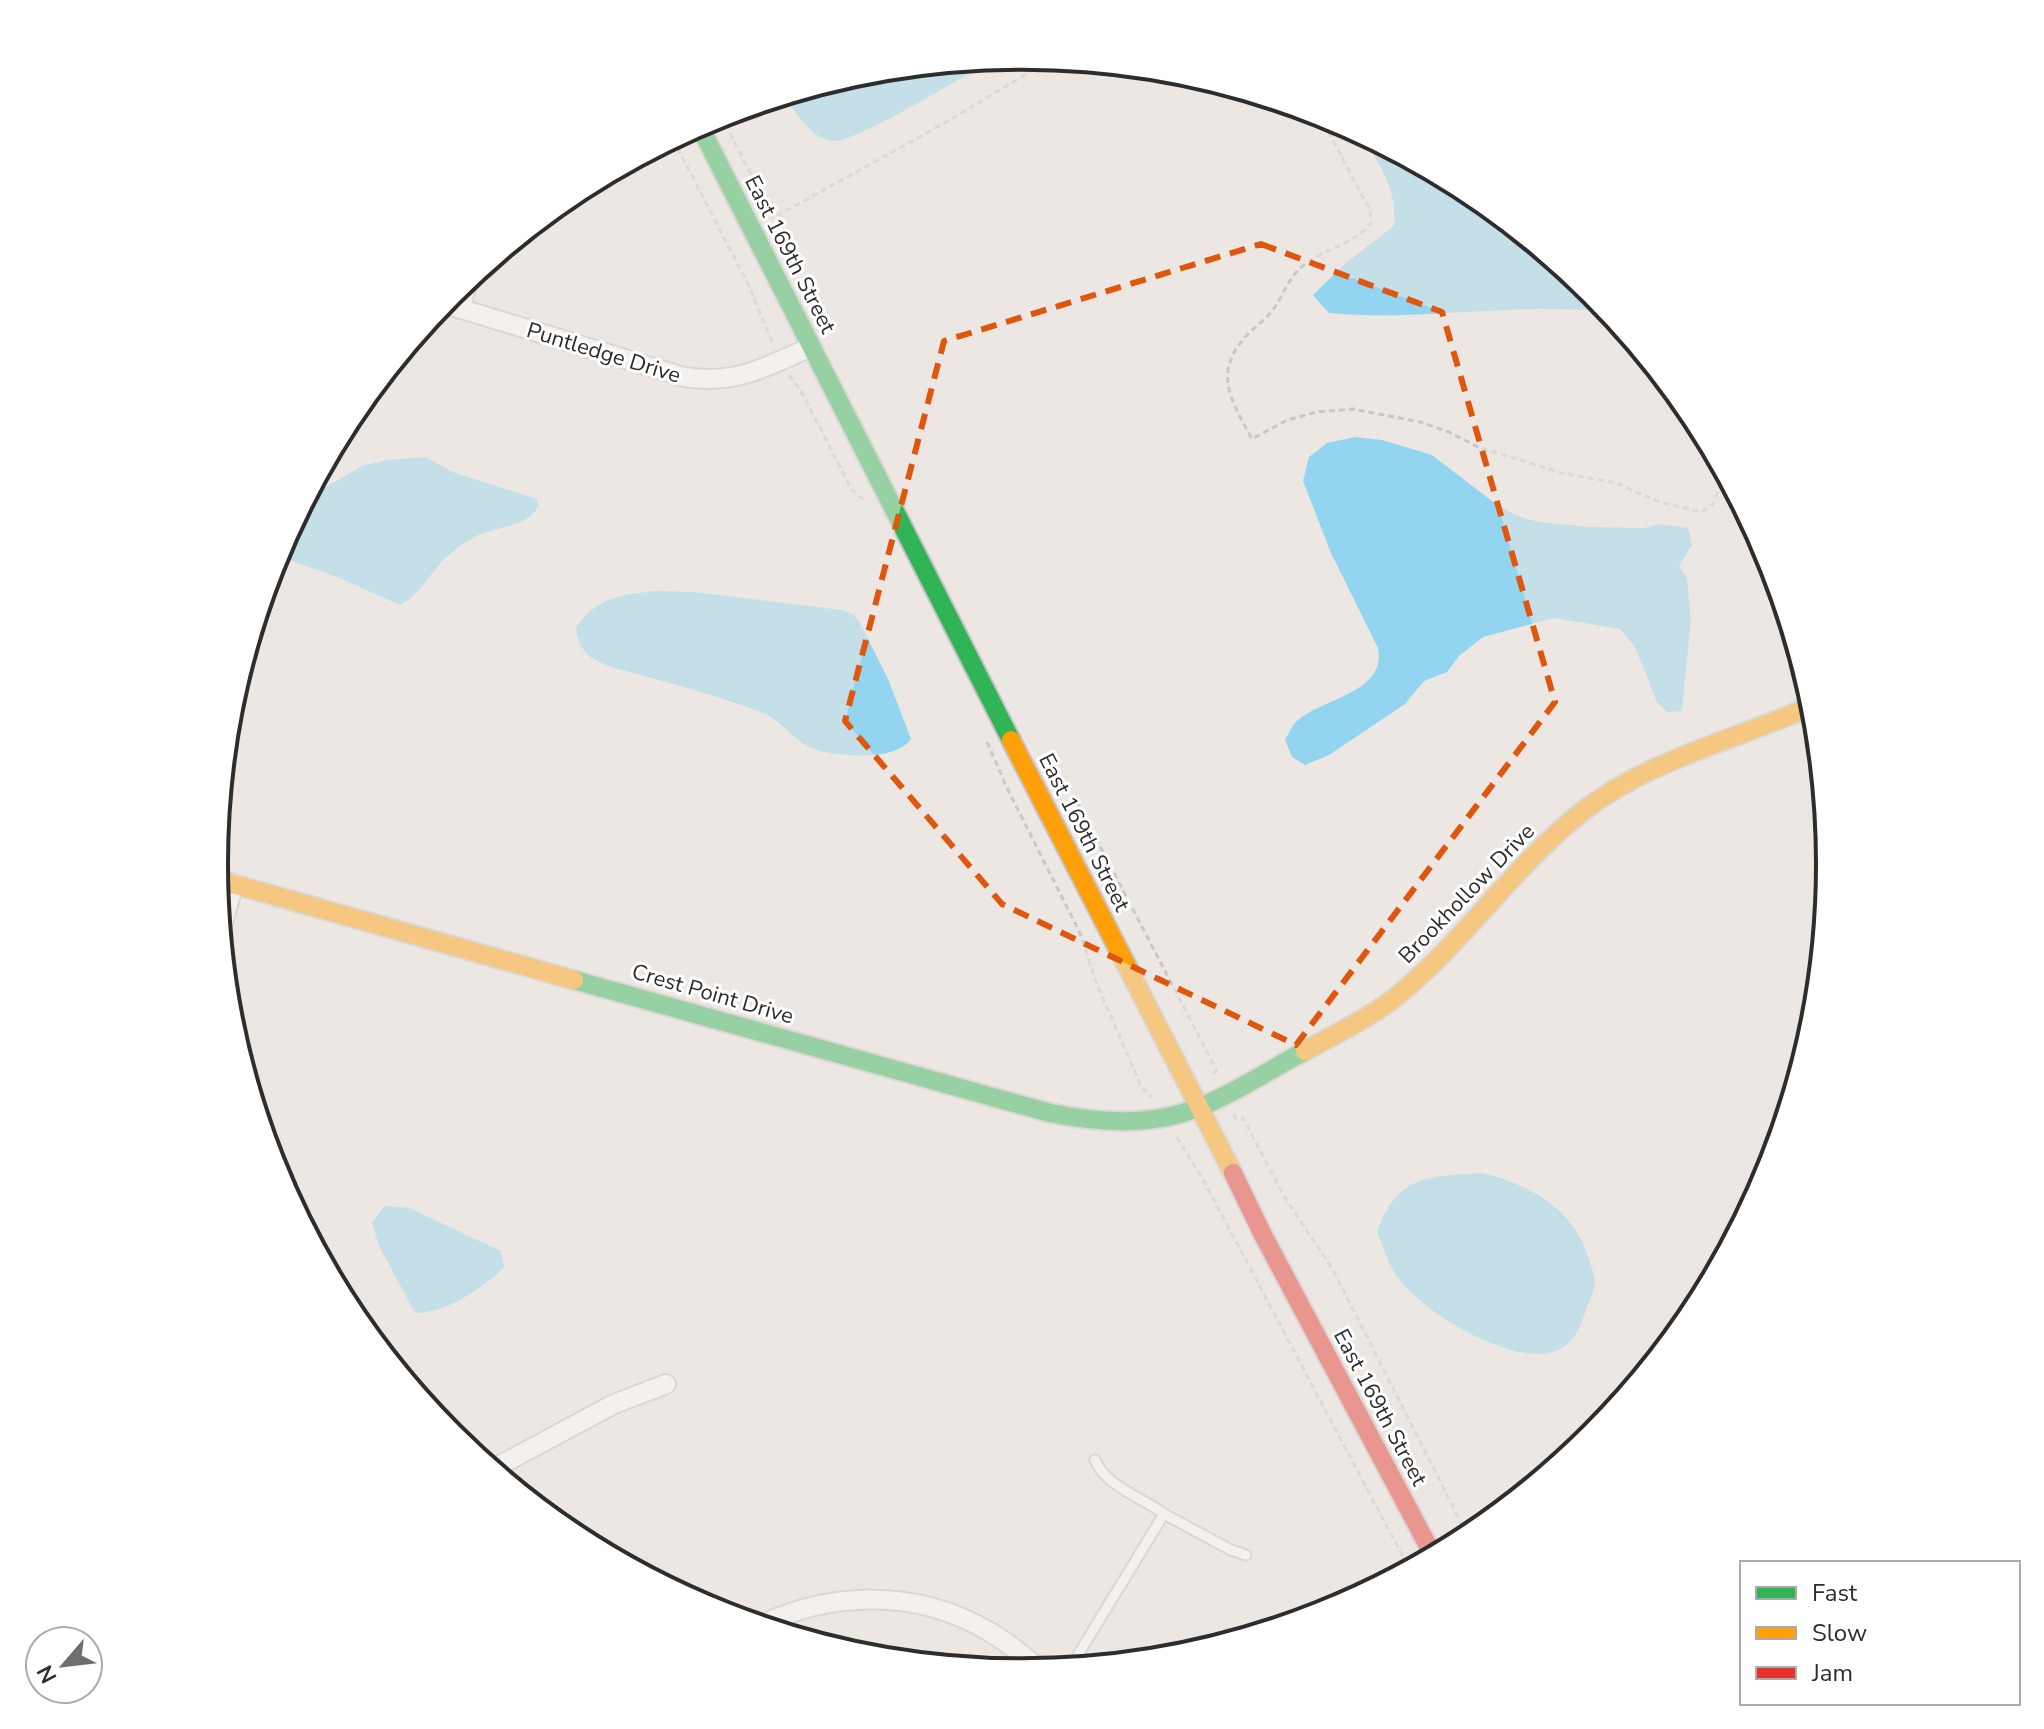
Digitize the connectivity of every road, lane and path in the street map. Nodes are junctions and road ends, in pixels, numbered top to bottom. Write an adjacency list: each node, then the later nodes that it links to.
1 (1033, 70): 2 (path)
2 (727, 127)
3 (1328, 131): 11 (path)
4 (705, 136): 9 (street, East 169th Street)
5 (678, 149): 10 (path)
6 (462, 301): 8 (street)
7 (456, 308): 8 (street, Puntledge Drive)
8 (460, 309): 10 (street, Puntledge Drive)
9 (811, 347): 10 (street, Puntledge Drive); 20 (street, East 169th Street)
10 (781, 360): 12 (path)
11 (1720, 486)
12 (874, 506)
13 (1801, 710): 19 (street, Brookhollow Drive)
14 (983, 735): 21 (path)
15 (1077, 802): 19 (path)
16 (228, 883): 17 (street, Crest Point Drive)
17 (234, 884): 18 (street); 21 (street, Crest Point Drive)
18 (229, 902)
19 (1225, 1095): 20 (street, Brookhollow Drive); 26 (path)
20 (1201, 1107): 21 (street, Crest Point Drive); 27 (street, East 169th Street)
21 (1166, 1115): 29 (path)
22 (666, 1384): 24 (street)
23 (1095, 1460): 25 (lane)
24 (501, 1465)
25 (1164, 1514): 28 (lane); 31 (lane)
26 (1463, 1525)
27 (1429, 1547)
28 (1246, 1555)
29 (1405, 1560)
30 (774, 1619): 32 (street)
31 (1077, 1657)
32 (1026, 1659)

